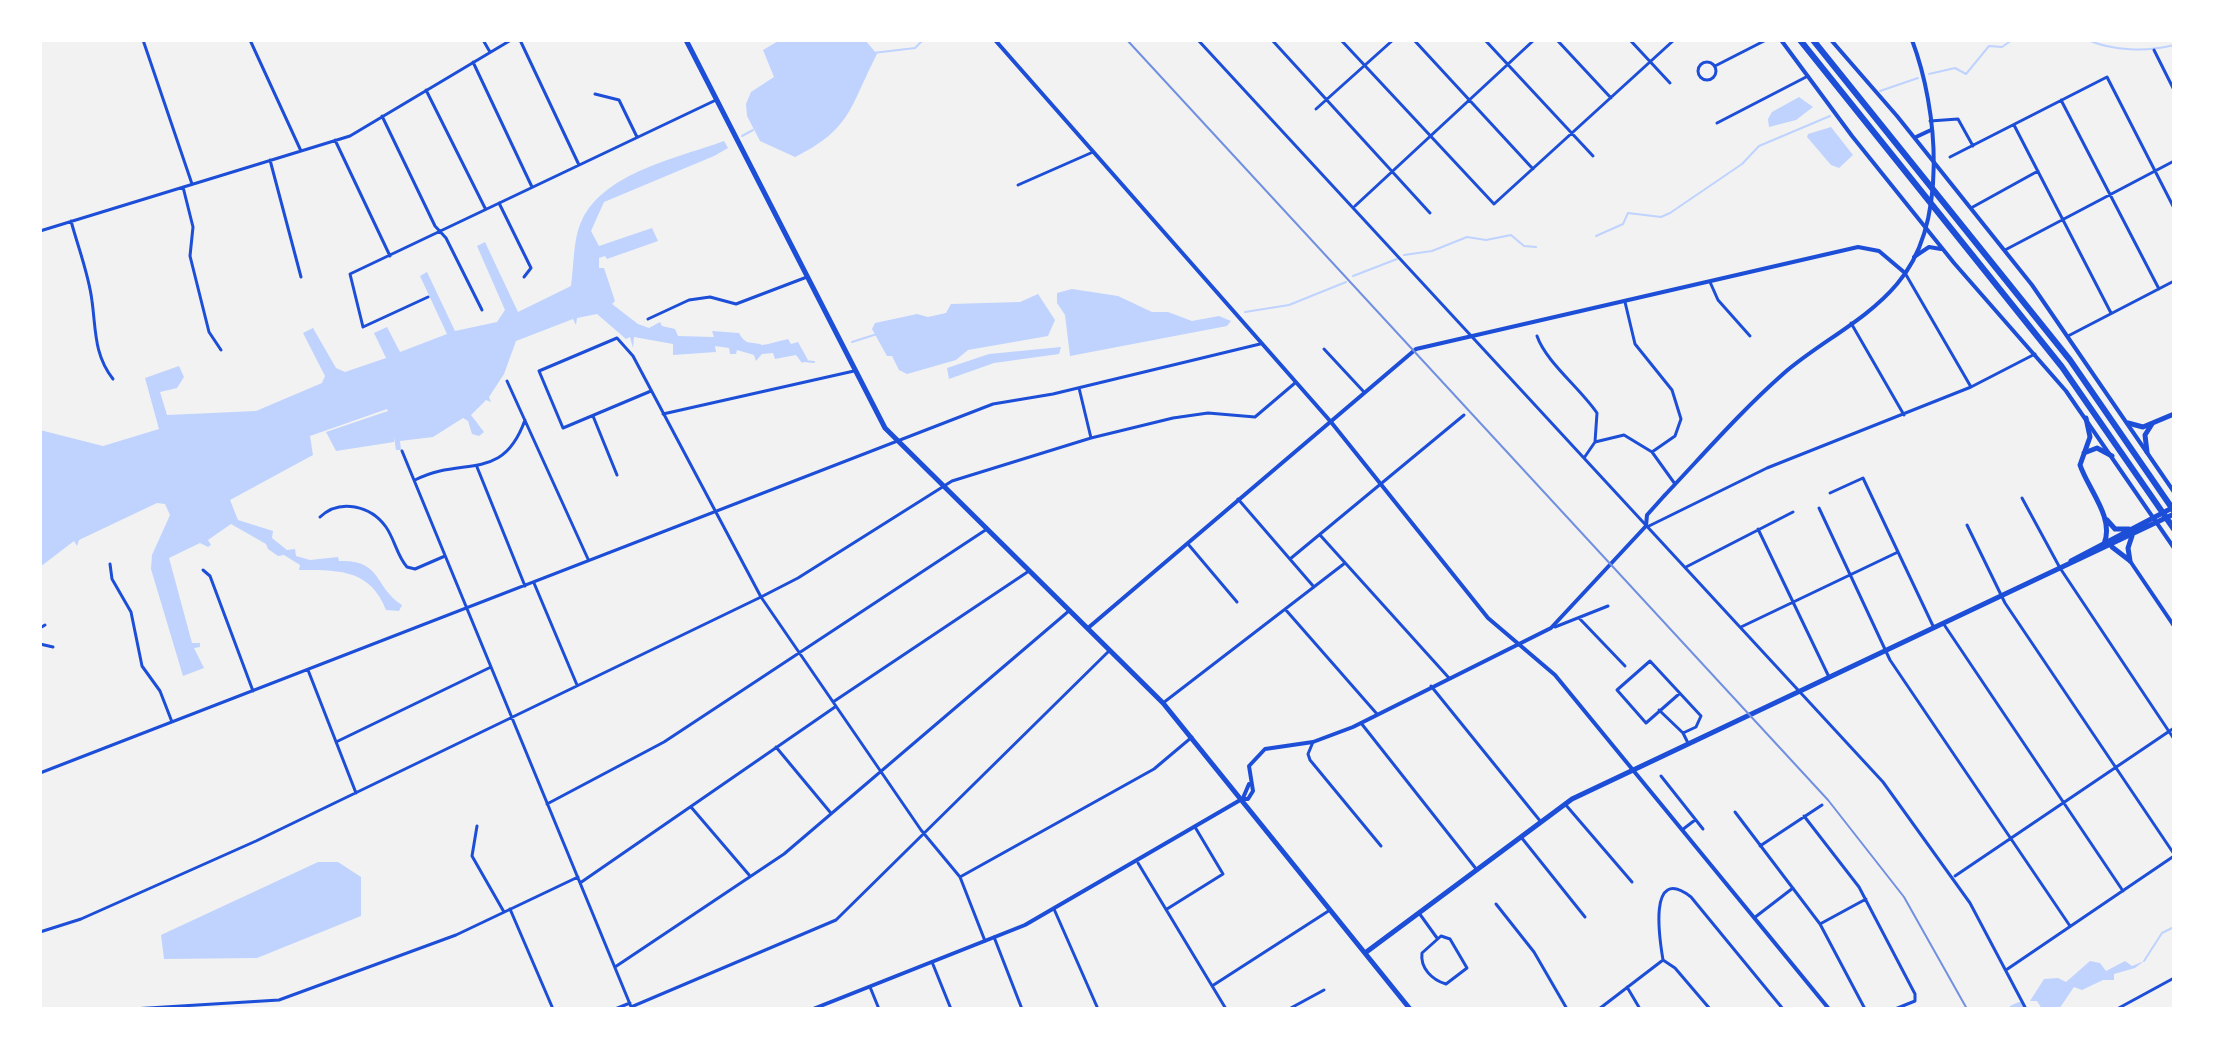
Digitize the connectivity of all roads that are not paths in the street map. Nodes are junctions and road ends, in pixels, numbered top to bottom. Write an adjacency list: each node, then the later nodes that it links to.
1 (143, 40): 66 (street)
2 (250, 40): 54 (street)
3 (483, 40): 26 (street)
4 (511, 40): 26 (street)
5 (520, 40): 61 (street)
6 (995, 40): 55 (street)
7 (1198, 40): 72 (street)
8 (1272, 40): 41 (street)
9 (1341, 40): 30 (street)
10 (1393, 40): 30 (street)
11 (1414, 40): 39 (street)
12 (1485, 40): 29 (street)
13 (1534, 40): 29 (street)
14 (1557, 40): 37 (street)
15 (1630, 40): 28 (street)
16 (1674, 40): 28 (street)
17 (1766, 40): 31 (street)
18 (1781, 40): 32 (street)
19 (1800, 40): 154 (highway)
20 (1813, 40): 145 (highway)
21 (1839, 40): 24 (street)
22 (1912, 40): 44 (street)
23 (689, 41): 38 (main road)
24 (1832, 42): 51 (street)
25 (2154, 50): 35 (street)
26 (490, 52): 27 (street)
27 (473, 62): 34 (street); 69 (street)
28 (1651, 62): 33 (street); 37 (street)
29 (1508, 64): 39 (street); 48 (street)
30 (1365, 66): 41 (street); 49 (street)
31 (1715, 66): 31 (street)
32 (1808, 76): 45 (street); 79 (street)
33 (1670, 83)
34 (426, 90): 43 (street); 75 (street)
35 (2174, 90)
36 (595, 94): 50 (street)
37 (1611, 98): 48 (street)
38 (716, 100): 50 (street); 89 (main road)
39 (1469, 100): 49 (street); 62 (street)
40 (2061, 100): 46 (street); 64 (street); 70 (street)
41 (1326, 101): 42 (street); 65 (street)
42 (1316, 109)
43 (382, 116): 52 (street); 81 (street)
44 (1930, 121): 47 (street); 53 (street)
45 (1717, 123)
46 (2014, 124): 53 (street); 63 (street)
47 (1931, 130): 51 (street); 60 (street)
48 (1572, 134): 56 (street); 62 (street)
49 (1430, 135): 62 (street); 65 (street)
50 (637, 137): 61 (street)
51 (1914, 137): 60 (street)
52 (335, 140): 54 (street); 84 (street)
53 (1973, 146): 57 (street)
54 (301, 151): 58 (street)
55 (1093, 152): 67 (street); 103 (street)
56 (1593, 156)
57 (1950, 157)
58 (270, 160): 66 (street); 87 (street)
59 (2174, 161): 64 (street)
60 (1935, 164): 73 (street); 79 (street)
61 (579, 165): 69 (street)
62 (1533, 169)
63 (2038, 171): 73 (street); 77 (street)
64 (2155, 171): 70 (street); 74 (street)
65 (1391, 172): 72 (street); 76 (street)
66 (193, 184): 68 (street)
67 (1018, 185)
68 (183, 187): 78 (street); 105 (street)
69 (532, 187): 71 (street)
70 (2108, 195): 77 (street); 92 (street)
71 (499, 203): 75 (street); 88 (street)
72 (1354, 207): 102 (street)
73 (1971, 208): 82 (street)
74 (2174, 208)
75 (486, 209): 81 (street)
76 (1430, 213)
77 (2063, 219): 82 (street); 96 (street)
78 (71, 221): 80 (street); 108 (street)
79 (1924, 226): 83 (street); 85 (street)
80 (40, 231)
81 (440, 232): 84 (street); 95 (street)
82 (2005, 250): 101 (street)
83 (1944, 251): 85 (street); 106 (street)
84 (390, 256): 93 (street)
85 (1914, 257): 86 (street)
86 (1905, 273): 90 (street); 98 (street); 111 (street)
87 (301, 277)
88 (524, 277)
89 (807, 277): 97 (street); 107 (main road)
90 (1710, 282): 94 (street); 100 (street)
91 (2174, 282): 92 (street)
92 (2159, 289): 96 (street)
93 (428, 297)
94 (1625, 302): 102 (street); 129 (street)
95 (482, 310)
96 (2111, 313): 101 (street)
97 (648, 319)
98 (1851, 323): 119 (street); 138 (street)
99 (1537, 336): 127 (street)
100 (1750, 336)
101 (2068, 336): 123 (street)
102 (1473, 337): 114 (street); 133 (street)
103 (1262, 344): 110 (street); 112 (street)
104 (1324, 349): 114 (street)
105 (221, 350)
106 (2035, 354): 111 (street); 120 (street)
107 (854, 371): 115 (street); 126 (main road)
108 (113, 379)
109 (507, 381): 121 (street)
110 (1296, 382): 122 (street); 125 (street)
111 (1971, 387): 119 (street)
112 (1079, 388): 125 (street); 126 (street)
113 (651, 391): 115 (street); 117 (street); 117 (street)
114 (1364, 392): 122 (street)
115 (663, 414): 146 (street)
116 (2174, 414): 124 (main road)
117 (593, 415): 135 (street)
118 (1464, 415): 137 (street)
119 (1904, 415): 151 (street)
120 (2086, 418): 131 (main road); 132 (street)
121 (525, 420): 134 (street); 164 (street)
122 (1331, 422): 137 (street); 143 (street)
123 (2128, 423): 124 (main road); 130 (street)
124 (2152, 424): 130 (main road)
125 (1091, 438): 139 (street)
126 (899, 442): 139 (main road); 146 (street)
127 (1595, 442): 129 (street); 133 (street)
128 (402, 451): 136 (street)
129 (1652, 452): 138 (street)
130 (2147, 452): 140 (street)
131 (2083, 453): 132 (main road); 148 (main road)
132 (2112, 456): 160 (street)
133 (1584, 458): 151 (street)
134 (477, 467): 136 (street); 174 (street)
135 (617, 475)
136 (414, 480): 162 (street)
137 (1381, 483): 156 (street); 196 (street)
138 (1675, 484): 151 (street)
139 (944, 487): 152 (main road); 177 (street)
140 (2174, 492)
141 (1830, 493): 161 (street)
142 (2022, 498): 169 (street)
143 (1238, 499): 157 (street); 163 (street)
144 (1819, 508): 172 (street)
145 (2174, 511): 155 (main road)
146 (715, 512): 164 (street); 177 (street)
147 (1793, 512): 153 (street)
148 (2104, 516): 155 (main road); 158 (main road)
149 (320, 517): 162 (street)
150 (1967, 525): 176 (street)
151 (1646, 526): 168 (street); 184 (street)
152 (987, 529): 171 (main road); 200 (street)
153 (1758, 529): 168 (street); 178 (street)
154 (2174, 529)
155 (2132, 532): 158 (main road); 159 (main road); 165 (main road)
156 (1320, 534): 163 (street); 166 (street)
157 (1187, 543): 179 (street); 192 (street)
158 (2104, 544): 169 (main road)
159 (2111, 546): 165 (main road); 169 (main road)
160 (2174, 548)
161 (1898, 552): 172 (street); 194 (street)
162 (445, 556): 181 (street)
163 (1290, 559): 175 (street)
164 (589, 561): 173 (street)
165 (2130, 561): 189 (street)
166 (1345, 563): 175 (street); 204 (street)
167 (110, 564): 216 (street)
168 (1686, 567): 190 (street)
169 (2060, 568): 176 (main road); 220 (street)
170 (203, 570): 208 (street)
171 (1030, 571): 183 (main road); 212 (street)
172 (1850, 574): 178 (street); 199 (street)
173 (534, 583): 174 (street); 206 (street)
174 (525, 586): 181 (street)
175 (1314, 587): 182 (street)
176 (2002, 596): 187 (main road); 229 (street)
177 (761, 597): 200 (street); 206 (street)
178 (1793, 601): 190 (street); 205 (street)
179 (1237, 602)
180 (1608, 606): 185 (street)
181 (467, 609): 202 (street); 203 (street)
182 (1285, 609): 211 (street); 214 (street)
183 (1070, 610): 192 (main road); 231 (street)
184 (1566, 613): 186 (street); 193 (street)
185 (1579, 618): 186 (street); 201 (street)
186 (1572, 622): 193 (street)
187 (1943, 623): 194 (main road); 236 (street)
188 (45, 625): 191 (street)
189 (2174, 626)
190 (1741, 627): 209 (street)
191 (40, 628)
192 (1088, 628): 198 (main road)
193 (1551, 628): 196 (street)
194 (1934, 628): 199 (main road)
195 (40, 644): 197 (street)
196 (1517, 644): 204 (street); 230 (street)
197 (53, 647)
198 (1110, 650): 211 (main road); 250 (street)
199 (1886, 651): 205 (main road); 252 (street)
200 (799, 653): 212 (street); 237 (street)
201 (1625, 666)
202 (491, 667): 215 (street); 225 (street)
203 (308, 670): 208 (street); 225 (street)
204 (1449, 678): 207 (street)
205 (1830, 678): 209 (main road)
206 (577, 685): 215 (street)
207 (1431, 686): 214 (street); 245 (street)
208 (253, 691): 216 (street)
209 (1801, 692): 224 (main road); 261 (street)
210 (1679, 694): 213 (street); 213 (street); 219 (street)
211 (1163, 703): 222 (main road)
212 (834, 704): 228 (street); 231 (street)
213 (1659, 710): 221 (street)
214 (1377, 714): 217 (street)
215 (512, 717): 234 (street); 237 (street)
216 (172, 722): 232 (street)
217 (1361, 723): 226 (street); 257 (street)
218 (2174, 728): 220 (street)
219 (1691, 730): 221 (street); 224 (street)
220 (2169, 732): 223 (street); 229 (street)
221 (1683, 733): 227 (street)
222 (1193, 737): 235 (main road); 260 (street)
223 (2174, 739)
224 (1695, 740): 227 (main road)
225 (336, 742): 234 (street)
226 (1313, 742): 235 (street); 253 (street)
227 (1688, 743): 230 (main road)
228 (776, 747): 240 (street); 242 (street)
229 (2117, 767): 236 (street); 255 (street)
230 (1635, 771): 238 (main road); 249 (street)
231 (880, 772): 242 (street); 250 (street)
232 (40, 773)
233 (1661, 776): 244 (street)
234 (356, 794): 278 (street)
235 (1243, 799): 247 (street); 271 (main road)
236 (2063, 803): 252 (street); 265 (street)
237 (547, 804): 259 (street)
238 (1565, 804): 245 (main road); 262 (street)
239 (1822, 805): 243 (street)
240 (691, 807): 258 (street); 263 (street)
241 (1735, 812): 254 (street)
242 (831, 814): 258 (street)
243 (1804, 816): 254 (street); 266 (street)
244 (1696, 819): 248 (street); 249 (street)
245 (1541, 822): 251 (main road)
246 (477, 826): 272 (street)
247 (1195, 827): 256 (street); 270 (street)
248 (1703, 829)
249 (1682, 830): 275 (street)
250 (924, 834): 260 (street); 292 (street)
251 (1521, 837): 257 (main road); 274 (street)
252 (2011, 838): 261 (street); 277 (street)
253 (1381, 846)
254 (1760, 846): 264 (street)
255 (2174, 855): 265 (street)
256 (1138, 863): 269 (street); 270 (street)
257 (1477, 870): 273 (main road)
258 (750, 876): 285 (street)
259 (578, 877): 263 (street); 268 (street)
260 (960, 877): 281 (street)
261 (1954, 877): 286 (street)
262 (1632, 882)
263 (580, 883): 285 (street)
264 (1793, 888): 275 (street); 276 (street)
265 (2123, 891): 277 (street)
266 (1866, 899): 276 (street); 311 (street)
267 (1496, 904): 304 (street)
268 (510, 909): 272 (street); 294 (street)
269 (1054, 909): 279 (street); 300 (street)
270 (1166, 910): 288 (street)
271 (1330, 910): 282 (main road); 288 (street)
272 (504, 912): 293 (street)
273 (1419, 913): 280 (street); 282 (main road)
274 (1585, 917)
275 (1754, 918): 309 (street)
276 (1820, 924): 310 (street)
277 (2070, 926): 286 (street)
278 (40, 932)
279 (994, 937): 281 (street); 299 (street)
280 (1437, 938): 280 (street)
281 (985, 941): 284 (street)
282 (1365, 953): 303 (main road)
283 (1663, 960): 290 (street); 307 (street); 308 (street)
284 (932, 962): 289 (street); 298 (street)
285 (615, 967): 292 (street)
286 (2006, 970): 312 (street)
287 (2174, 978): 313 (street)
288 (1212, 986): 301 (street)
289 (870, 987): 296 (street); 297 (street)
290 (1627, 987): 305 (street); 306 (street)
291 (1324, 990): 302 (street)
292 (631, 1006): 295 (street)
293 (132, 1009)
294 (553, 1009)
295 (615, 1009)
296 (813, 1009)
297 (879, 1009)
298 (951, 1009)
299 (1022, 1009)
300 (1098, 1009)
301 (1226, 1009)
302 (1289, 1009)
303 (1410, 1009)
304 (1567, 1009)
305 (1599, 1009)
306 (1640, 1009)
307 (1710, 1009)
308 (1783, 1009)
309 (1829, 1009)
310 (1865, 1009)
311 (1895, 1009)
312 (2026, 1009)
313 (2117, 1009)

